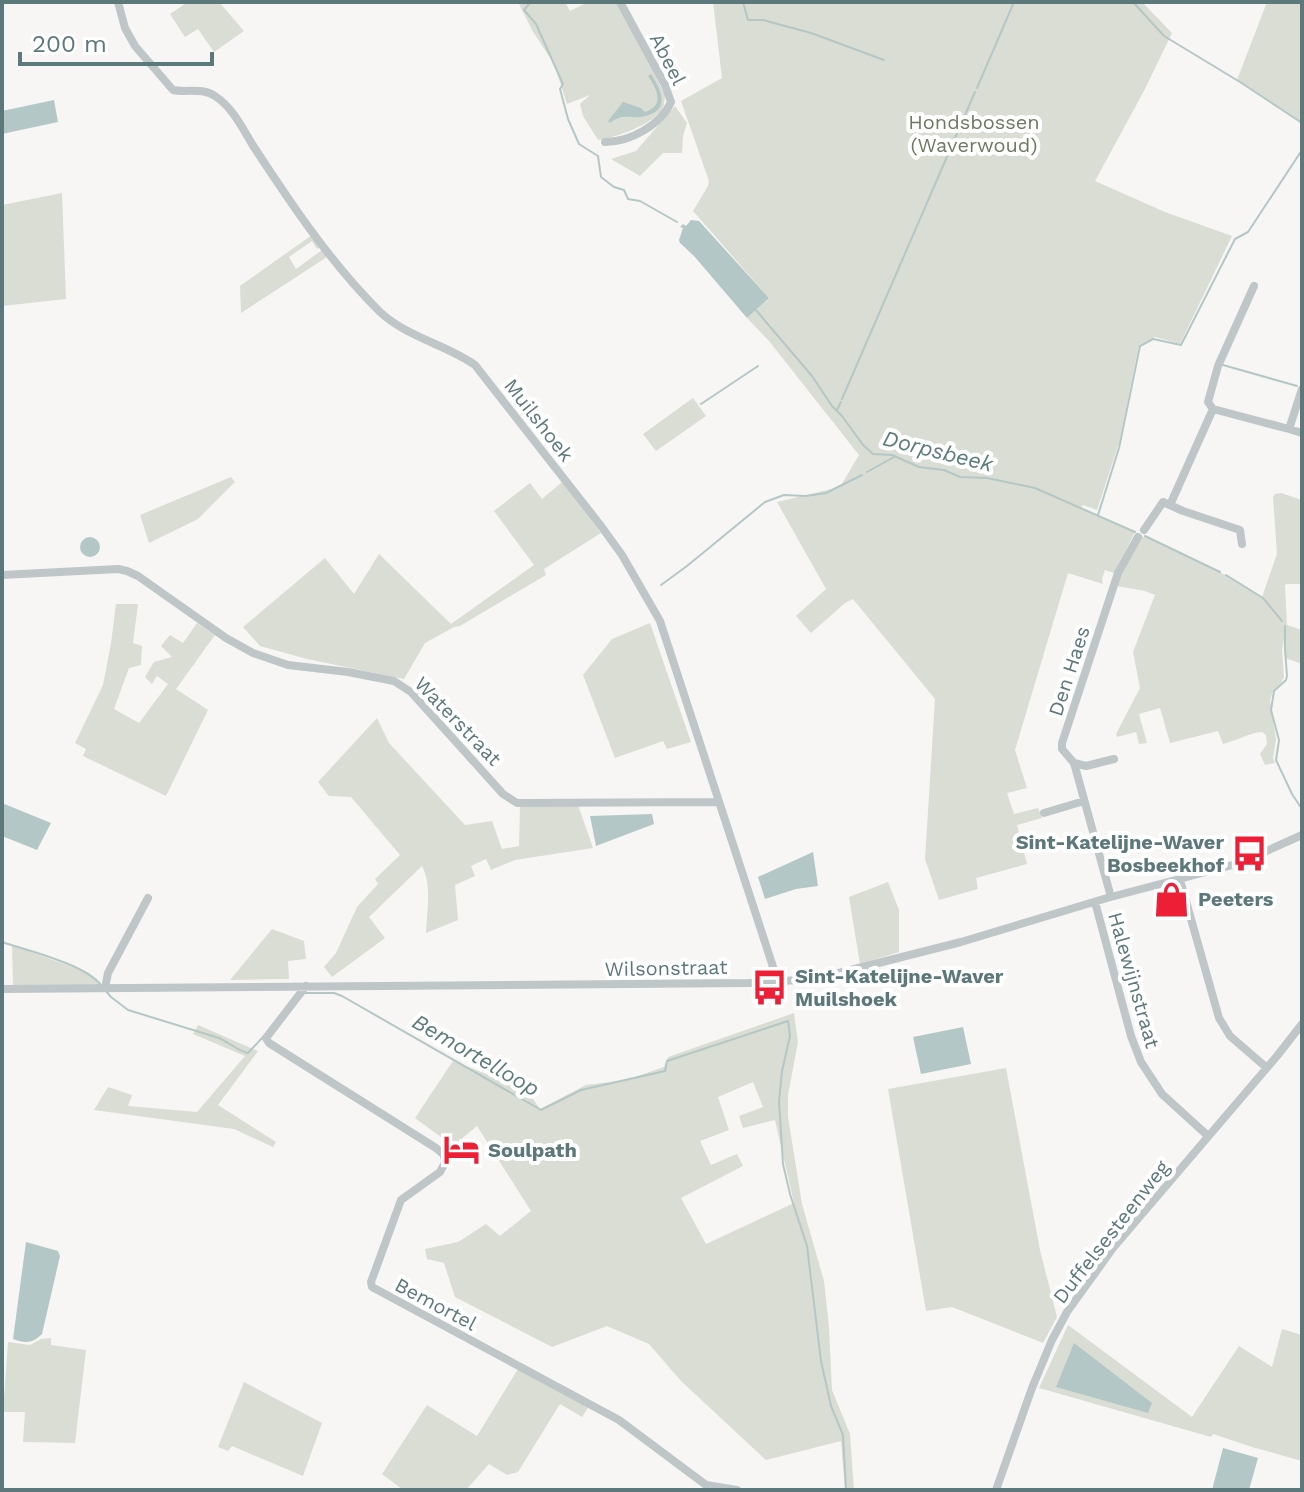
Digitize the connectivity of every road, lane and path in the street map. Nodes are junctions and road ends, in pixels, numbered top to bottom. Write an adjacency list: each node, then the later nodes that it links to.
1 (118, 2): 15 (street, Muilshoek)
2 (620, 2): 3 (street, Abeel)
3 (605, 142)
4 (1254, 286): 6 (street)
5 (1302, 389): 7 (street)
6 (1213, 409): 7 (street); 9 (street)
7 (1289, 429): 8 (street)
8 (1302, 433)
9 (1170, 505): 10 (street); 13 (street, Den Haes)
10 (1242, 544)
11 (2, 575): 15 (street, Waterstraat)
12 (1114, 759): 13 (street)
13 (1074, 763): 14 (street, Den Haes)
14 (1084, 801): 16 (street); 19 (street, Den Haes)
15 (718, 802): 22 (street, Muilshoek)
16 (1044, 813)
17 (1302, 835): 18 (street, Wilsonstraat)
18 (1180, 880): 19 (street, Wilsonstraat); 27 (street)
19 (1111, 897): 21 (street, Wilsonstraat)
20 (148, 898): 24 (street)
21 (1095, 902): 22 (street, Wilsonstraat); 28 (street, Halewijnstraat)
22 (778, 982): 23 (street, Wilsonstraat)
23 (306, 986): 24 (street, Wilsonstraat); 29 (street, Bemortel)
24 (105, 988): 25 (street, Wilsonstraat)
25 (2, 989)
26 (1301, 1026): 27 (street, Duffelsesteenweg)
27 (1267, 1068): 28 (street, Duffelsesteenweg)
28 (1208, 1136): 30 (street, Duffelsesteenweg)
29 (737, 1490)
30 (996, 1490)

